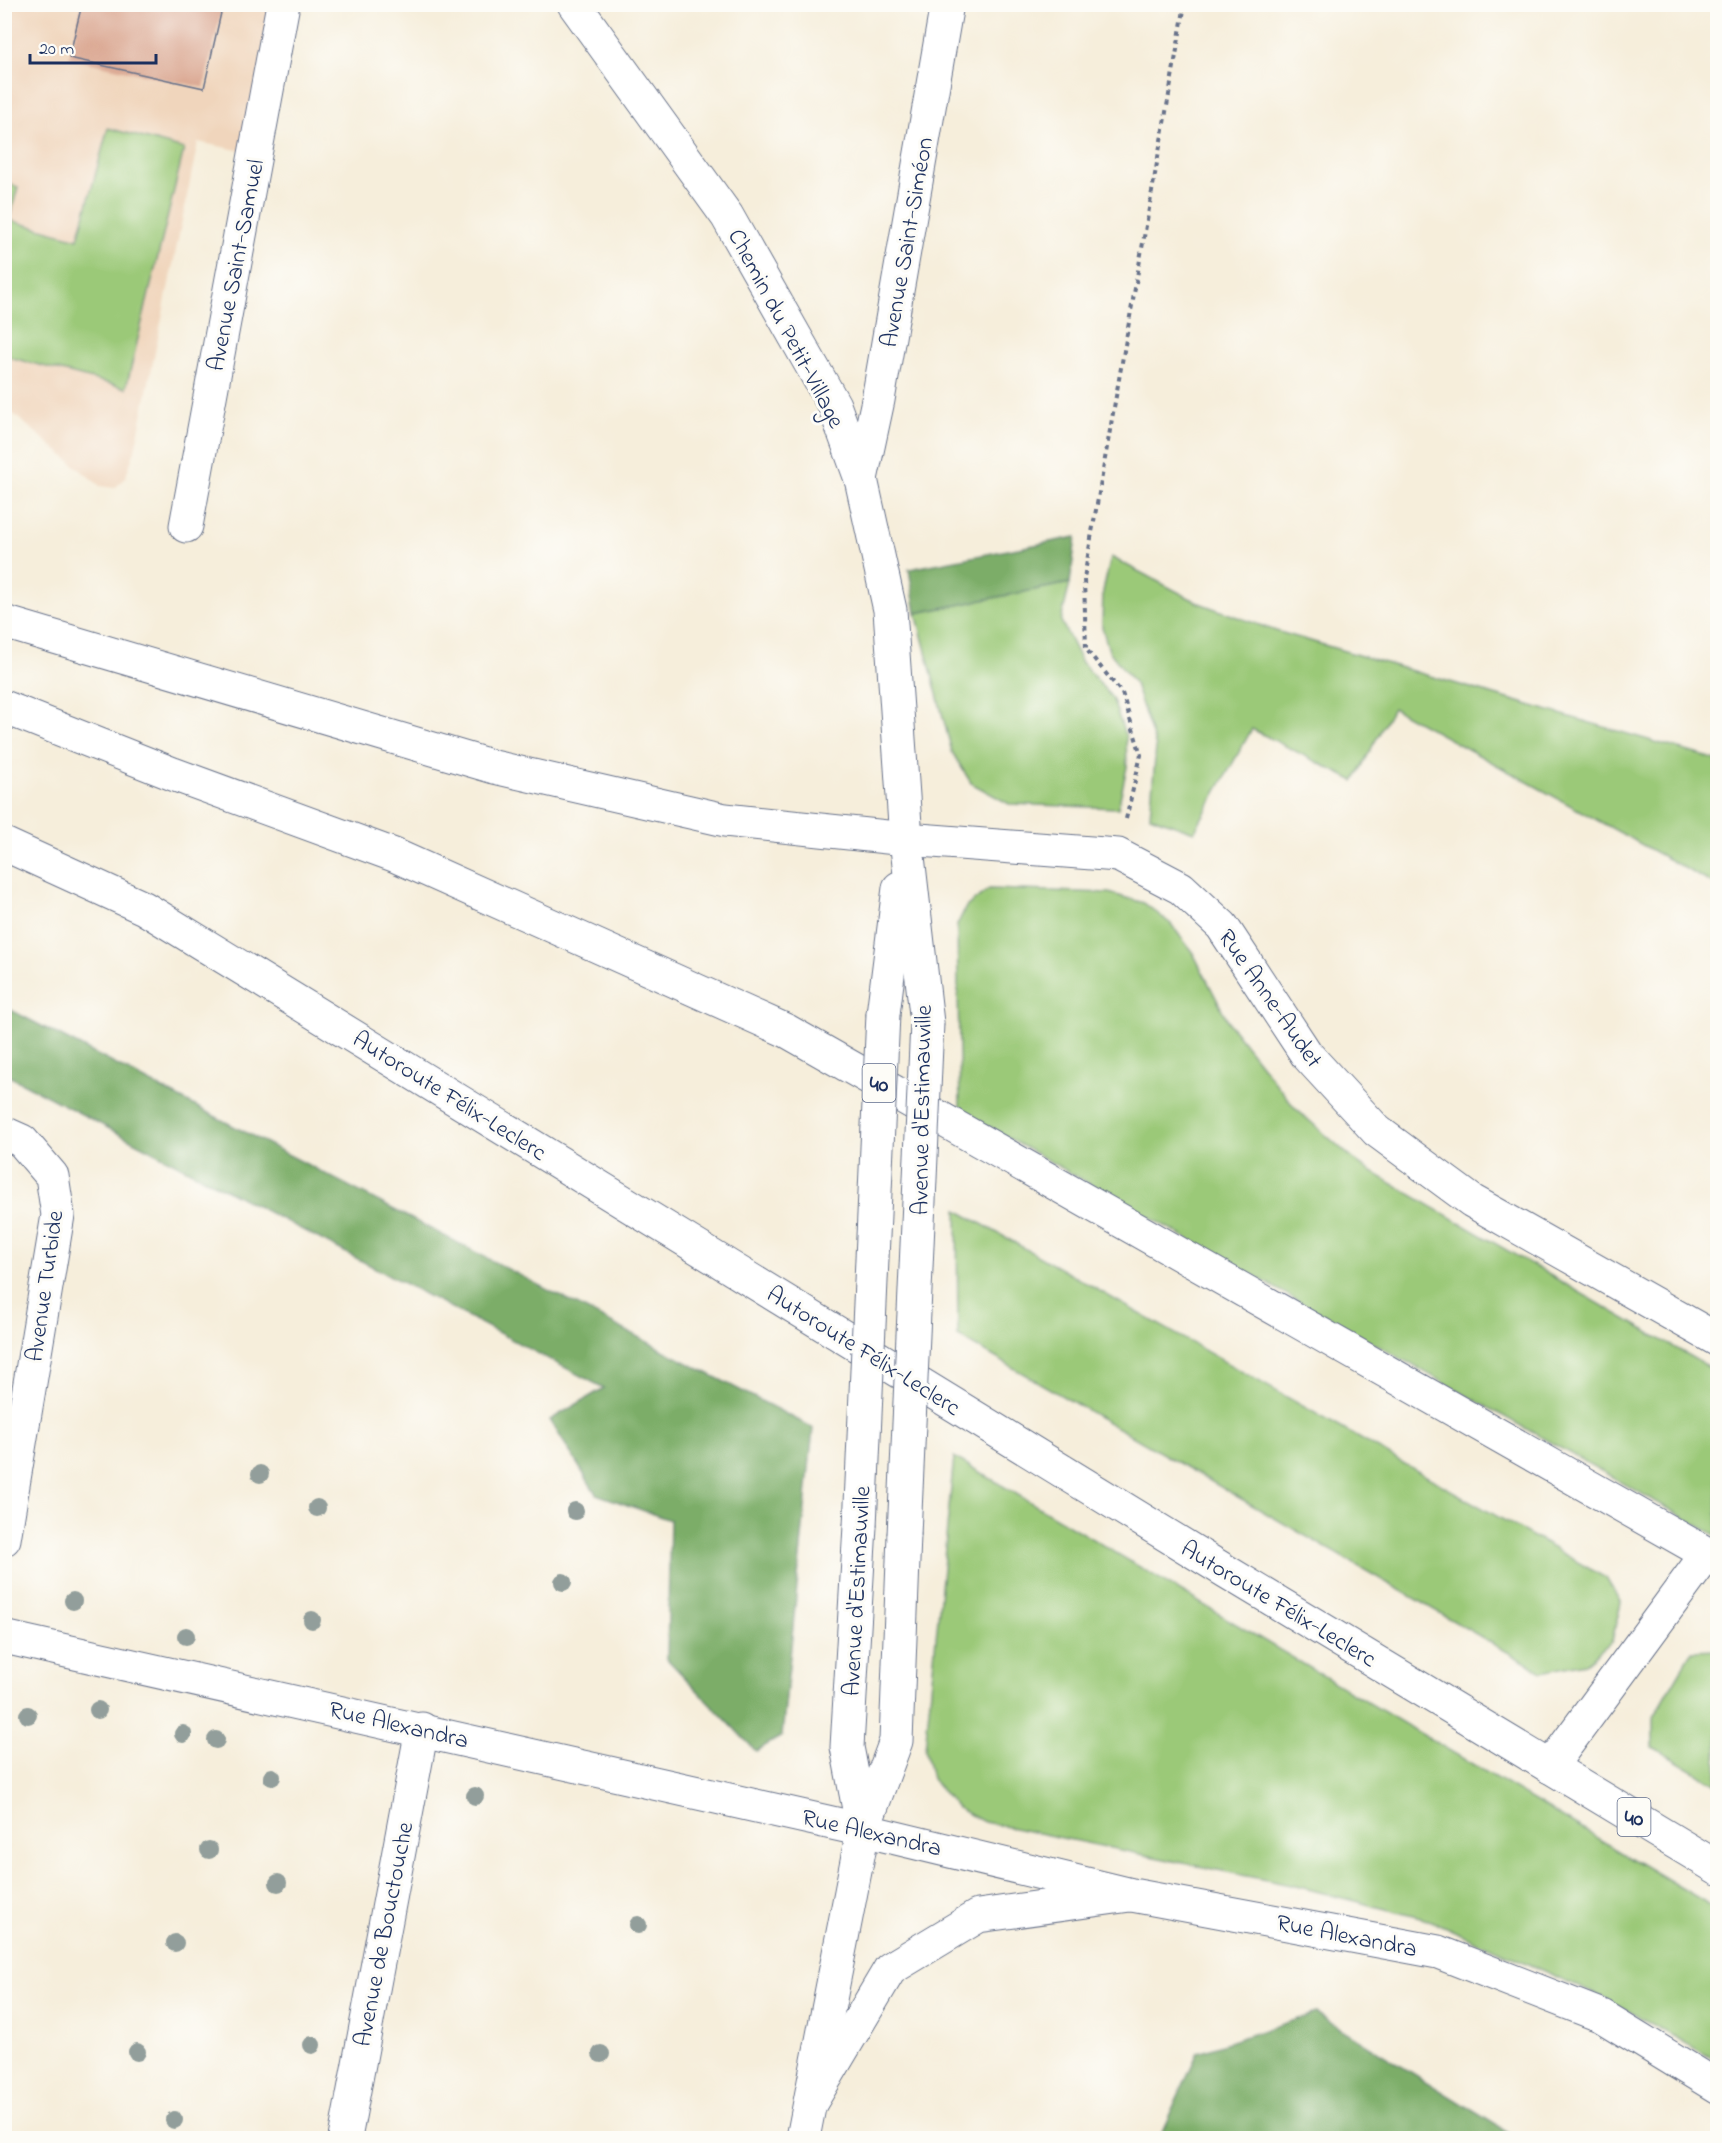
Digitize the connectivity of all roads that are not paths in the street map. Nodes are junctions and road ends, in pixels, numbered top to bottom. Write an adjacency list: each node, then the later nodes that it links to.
1 (283, 4): 5 (main road, Avenue Saint-Samuel)
2 (574, 4): 4 (main road, Chemin du Petit-Village)
3 (947, 4): 4 (main road, Avenue Saint-Siméon)
4 (861, 479): 8 (main road, Chemin du Petit-Village)
5 (186, 526)
6 (4, 622): 8 (main road, Rue Anne-Audet)
7 (4, 707): 13 (main road, 40)
8 (906, 839): 11 (main road, Rue Anne-Audet); 17 (main road, Avenue d'Estimauville, bridge); 17 (main road, Avenue d'Estimauville, bridge)
9 (4, 844): 16 (main road, Autoroute Félix-Leclerc / 40)
10 (4, 1133): 12 (main road, Avenue Turbide)
11 (1718, 1340)
12 (4, 1539)
13 (1712, 1557): 16 (main road)
14 (4, 1637): 15 (main road, Rue Alexandra)
15 (422, 1729): 17 (main road, Rue Alexandra); 22 (main road, Avenue de Bouctouche)
16 (1550, 1767): 18 (main road, Autoroute Félix-Leclerc / 40)
17 (863, 1830): 19 (main road, Rue Alexandra); 21 (main road, Avenue d'Estimauville)
18 (1718, 1868)
19 (1132, 1894): 20 (main road, Rue Alexandra); 21 (main road)
20 (1718, 2087)
21 (809, 2106): 23 (main road, Avenue d'Estimauville)
22 (345, 2139)
23 (803, 2139)

